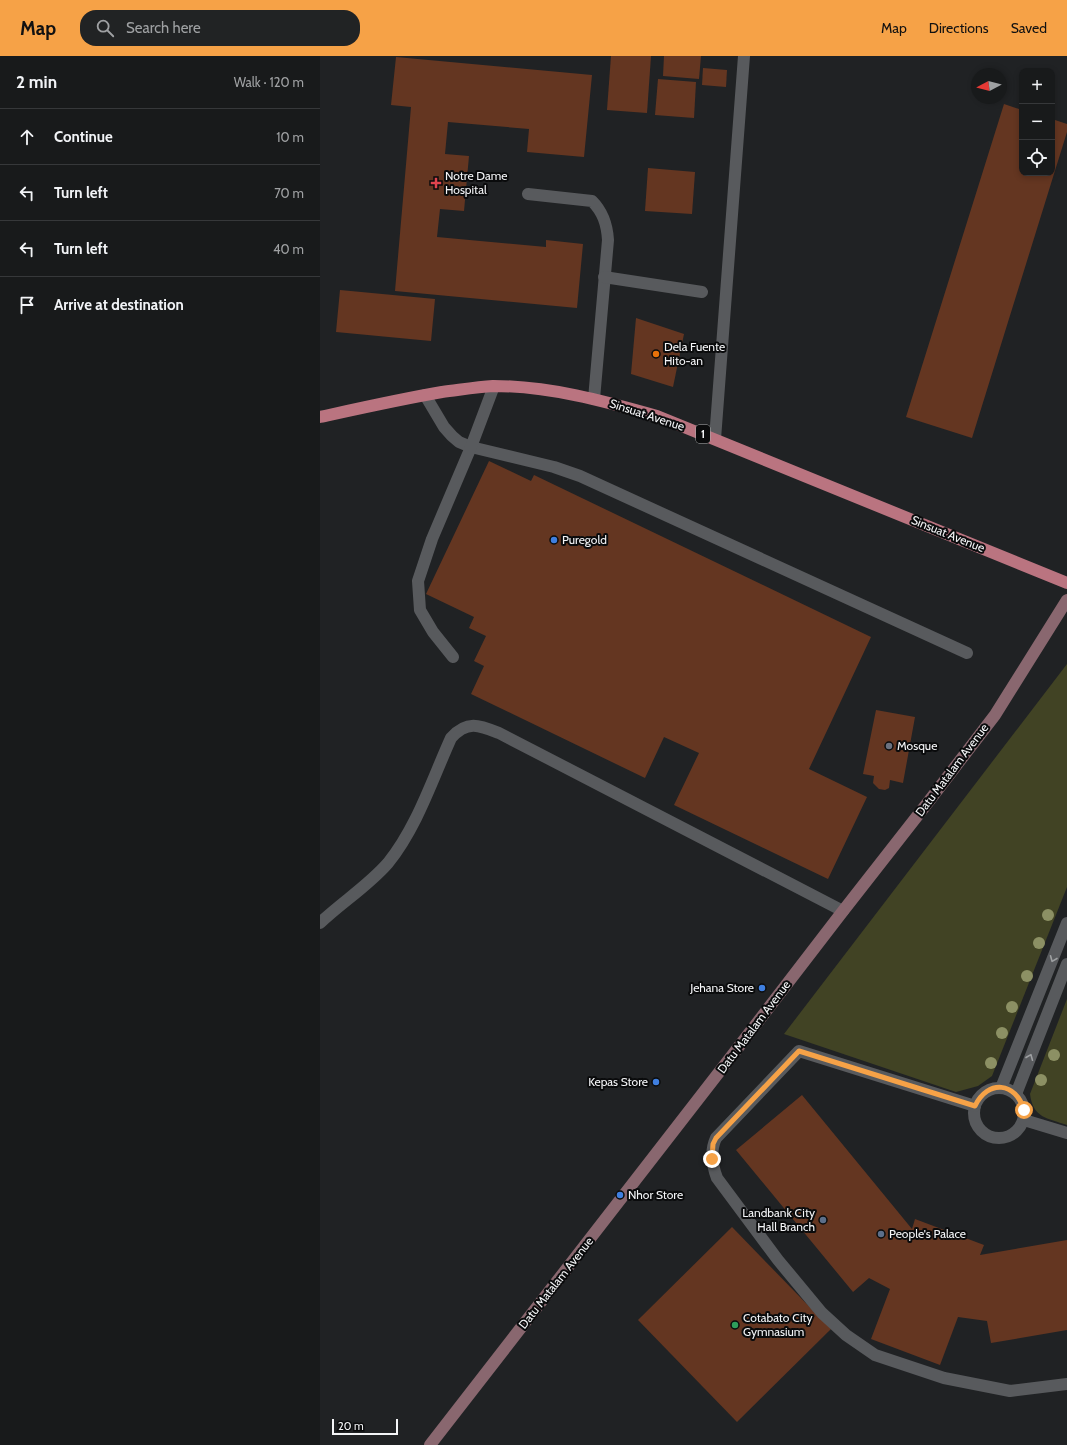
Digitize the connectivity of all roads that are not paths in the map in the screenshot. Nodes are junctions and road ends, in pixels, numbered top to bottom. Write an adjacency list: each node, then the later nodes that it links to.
1 (744, 56): 9 (street)
2 (528, 194): 3 (street)
3 (604, 277): 4 (street); 7 (street)
4 (702, 292)
5 (494, 386): 6 (main road, Sinsuat Avenue / 1); 7 (main road, Sinsuat Avenue / 1); 10 (street)
6 (425, 395): 8 (main road, Sinsuat Avenue / 1); 10 (street)
7 (594, 399): 9 (main road, Sinsuat Avenue / 1)
8 (320, 417)
9 (715, 439): 11 (main road, Sinsuat Avenue / 1)
10 (471, 447): 13 (street); 14 (street)
11 (1067, 583)
12 (1067, 600): 15 (main road, Datu Matalam Avenue)
13 (968, 653)
14 (453, 657)
15 (843, 911): 17 (street); 25 (main road, Datu Matalam Avenue)
16 (1067, 923): 19 (street, one-way to 19)
17 (320, 924)
18 (1067, 964): 20 (street, one-way to 18)
19 (1001, 1088): 20 (street); 21 (street)
20 (1016, 1094): 22 (street)
21 (975, 1106): 22 (street); 24 (street)
22 (1024, 1120): 23 (street)
23 (1067, 1134)
24 (1067, 1384)
25 (430, 1445)

